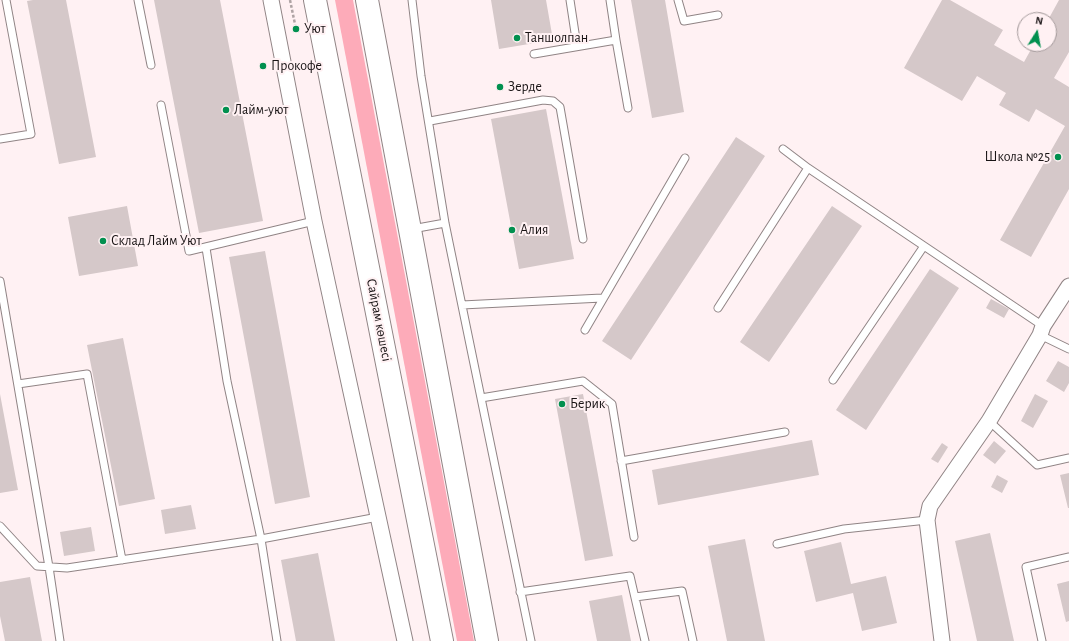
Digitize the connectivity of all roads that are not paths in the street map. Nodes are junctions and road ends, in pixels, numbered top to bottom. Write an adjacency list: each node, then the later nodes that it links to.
1 (6, 0): 18 (lane)
2 (138, 0): 14 (lane)
3 (271, 0): 22 (street)
4 (315, 0): 57 (main road, Сайрам көшесі)
5 (367, 0): 24 (main road)
6 (412, 0): 17 (lane)
7 (570, 0): 12 (lane)
8 (610, 0): 11 (lane)
9 (678, 0): 10 (lane)
10 (718, 15)
11 (616, 40): 12 (lane); 16 (lane)
12 (577, 46): 13 (lane)
13 (534, 54)
14 (152, 65)
15 (161, 105): 27 (lane)
16 (628, 108)
17 (430, 121): 23 (lane); 25 (lane)
18 (0, 139)
19 (782, 149): 21 (lane)
20 (685, 158): 30 (lane)
21 (808, 168): 26 (lane); 32 (lane)
22 (314, 221): 27 (lane); 43 (street)
23 (445, 223): 24 (lane); 31 (lane)
24 (410, 230): 58 (main road)
25 (583, 239)
26 (924, 246): 34 (lane); 36 (lane)
27 (206, 248): 47 (lane)
28 (0, 281): 37 (lane)
29 (1069, 286): 34 (street)
30 (602, 298): 31 (lane); 33 (lane)
31 (462, 305): 38 (lane)
32 (718, 308)
33 (585, 330)
34 (1042, 331): 35 (lane); 39 (street)
35 (1069, 349)
36 (833, 380)
37 (18, 384): 50 (lane); 51 (lane)
38 (481, 398): 42 (lane); 52 (lane)
39 (989, 421): 41 (lane); 44 (street)
40 (785, 432): 42 (lane)
41 (1069, 458)
42 (621, 461): 46 (lane)
43 (378, 517): 47 (lane); 56 (street)
44 (926, 520): 48 (lane); 62 (street)
45 (0, 526): 51 (lane)
46 (634, 537)
47 (261, 539): 50 (lane); 55 (lane)
48 (777, 544)
49 (1069, 557): 63 (lane)
50 (122, 560): 51 (lane)
51 (49, 567): 54 (lane)
52 (520, 592): 53 (lane); 59 (lane)
53 (634, 597): 60 (lane); 61 (lane)
54 (60, 641)
55 (277, 641)
56 (404, 641)
57 (442, 641)
58 (487, 641)
59 (531, 641)
60 (645, 641)
61 (693, 641)
62 (942, 641)
63 (1042, 641)

